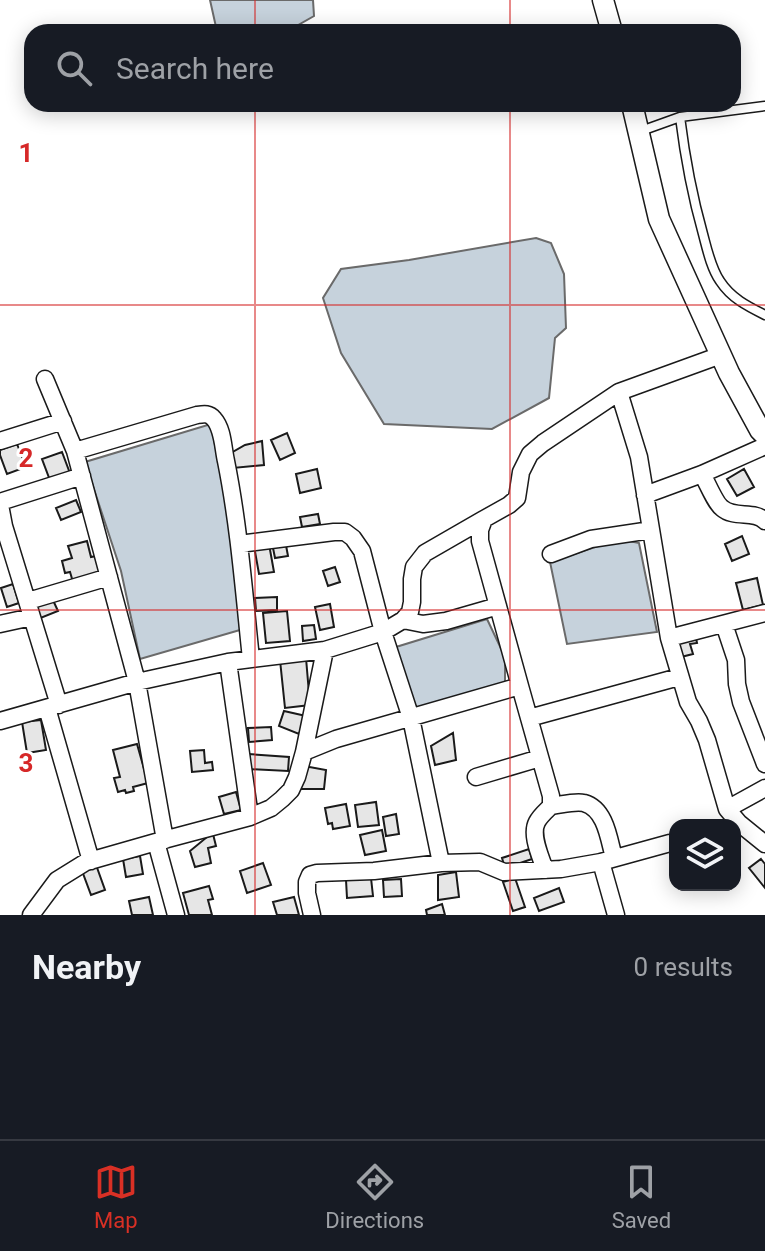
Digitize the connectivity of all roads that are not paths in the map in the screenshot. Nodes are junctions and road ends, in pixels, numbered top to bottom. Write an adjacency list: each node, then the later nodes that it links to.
1 (603, 0): 2 (street)
2 (610, 24)
3 (765, 106): 4 (lane)
4 (741, 109)
5 (634, 112): 8 (street)
6 (719, 112): 7 (lane)
7 (680, 117): 8 (lane); 9 (lane)
8 (640, 131): 10 (street)
9 (765, 315)
10 (721, 355): 12 (street); 14 (street)
11 (45, 379): 13 (street)
12 (619, 392): 20 (street); 22 (street)
13 (63, 421): 15 (street); 17 (street)
14 (765, 435)
15 (0, 441)
16 (765, 446): 18 (street)
17 (75, 451): 19 (street); 26 (street)
18 (702, 474): 20 (street); 23 (street)
19 (82, 476): 21 (street); 28 (street)
20 (645, 495): 25 (street)
21 (0, 504): 24 (street)
22 (484, 519): 29 (street); 32 (street)
23 (765, 521)
24 (2, 527): 30 (street)
25 (651, 530): 27 (street); 36 (street)
26 (239, 544): 35 (street); 38 (street)
27 (551, 554)
28 (109, 577): 30 (street); 41 (street)
29 (498, 606): 32 (street); 42 (street)
30 (30, 609): 33 (street); 43 (street)
31 (765, 613): 34 (street)
32 (403, 620): 35 (street)
33 (0, 624)
34 (724, 624): 36 (street); 49 (street)
35 (383, 632): 37 (street); 44 (street)
36 (669, 638): 40 (street)
37 (325, 650): 38 (street); 47 (street)
38 (251, 659): 39 (street)
39 (228, 662): 41 (street); 54 (street)
40 (679, 677): 45 (street); 53 (street)
41 (137, 682): 43 (street); 55 (street)
42 (520, 686): 44 (street); 45 (street)
43 (53, 707): 46 (street); 59 (street)
44 (411, 718): 47 (street); 60 (street)
45 (529, 718): 48 (street)
46 (0, 721)
47 (304, 752): 54 (street)
48 (540, 758): 50 (street); 52 (street)
49 (765, 764)
50 (476, 777)
51 (765, 788): 53 (street)
52 (551, 806): 58 (street); 61 (street)
53 (727, 809): 57 (street)
54 (250, 817): 55 (street)
55 (160, 841): 59 (street); 63 (street)
56 (669, 843): 58 (street)
57 (765, 844)
58 (608, 860): 61 (street); 65 (street)
59 (91, 861): 62 (street)
60 (441, 863): 61 (street); 64 (street)
61 (545, 870)
62 (31, 915)
63 (176, 915)
64 (312, 915)
65 (616, 915)

